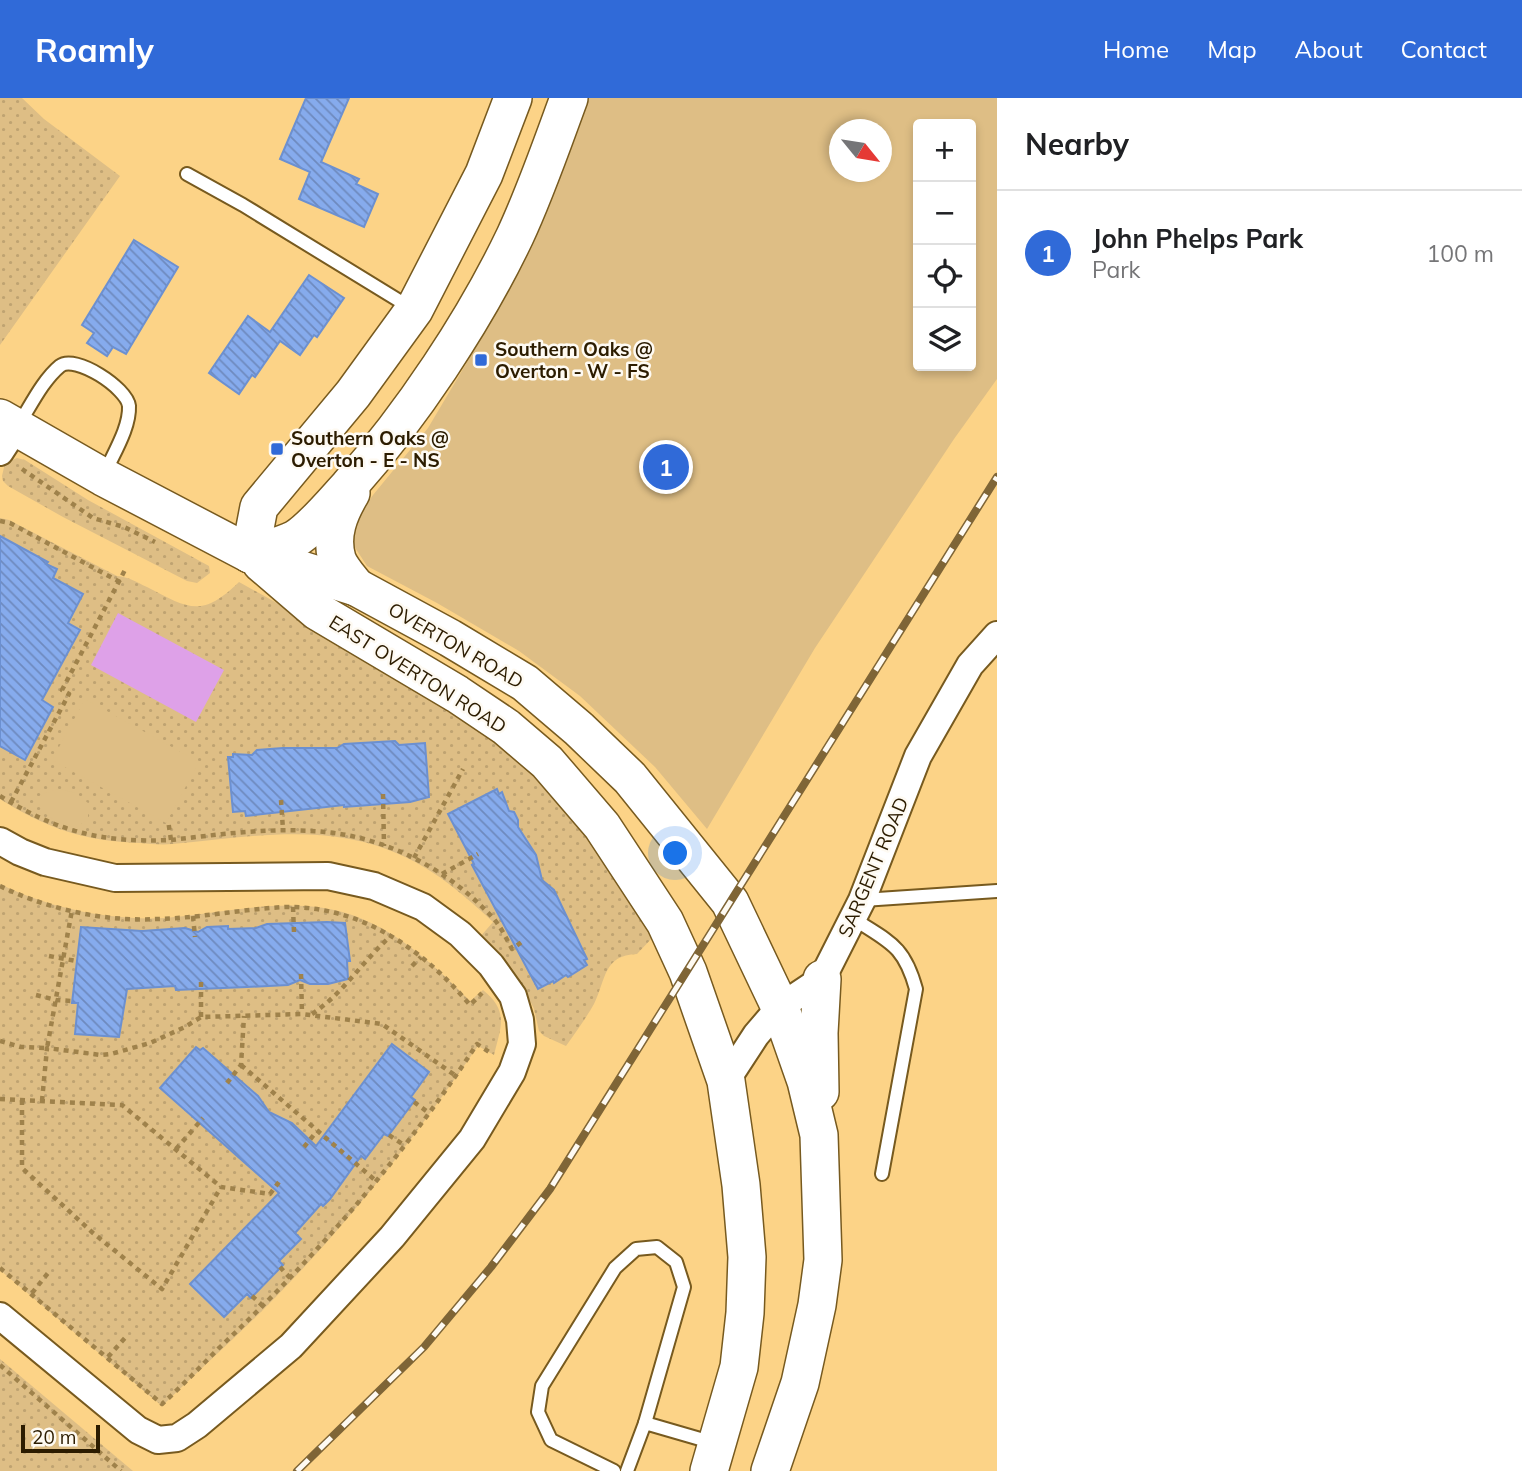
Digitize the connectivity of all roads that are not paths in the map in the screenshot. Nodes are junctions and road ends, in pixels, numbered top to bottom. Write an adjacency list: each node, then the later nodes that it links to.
1 (513, 98): 4 (street)
2 (569, 98): 5 (street)
3 (187, 174): 4 (lane)
4 (414, 310): 5 (street); 9 (street)
5 (459, 336): 7 (street)
6 (9, 442): 8 (street, OVERTON ROAD); 8 (lane)
7 (369, 463): 9 (street); 10 (street)
8 (103, 477): 9 (street, OVERTON ROAD)
9 (250, 554): 10 (street, OVERTON ROAD); 17 (street, EAST OVERTON ROAD)
10 (356, 587): 16 (street, OVERTON ROAD)
11 (997, 635): 14 (street, SARGENT ROAD)
12 (0, 841): 20 (street)
13 (997, 891): 14 (lane)
14 (858, 910): 15 (street, SARGENT ROAD); 19 (lane)
15 (822, 979): 16 (street, SARGENT ROAD); 18 (street)
16 (780, 1007): 17 (street, SARGENT ROAD); 18 (street, OVERTON ROAD)
17 (726, 1080): 22 (street, EAST OVERTON ROAD)
18 (819, 1135): 25 (street, OVERTON ROAD)
19 (882, 1174)
20 (0, 1316)
21 (645, 1423): 22 (lane); 23 (lane); 24 (lane)
22 (713, 1458)
23 (614, 1471)
24 (627, 1471)
25 (770, 1471)

